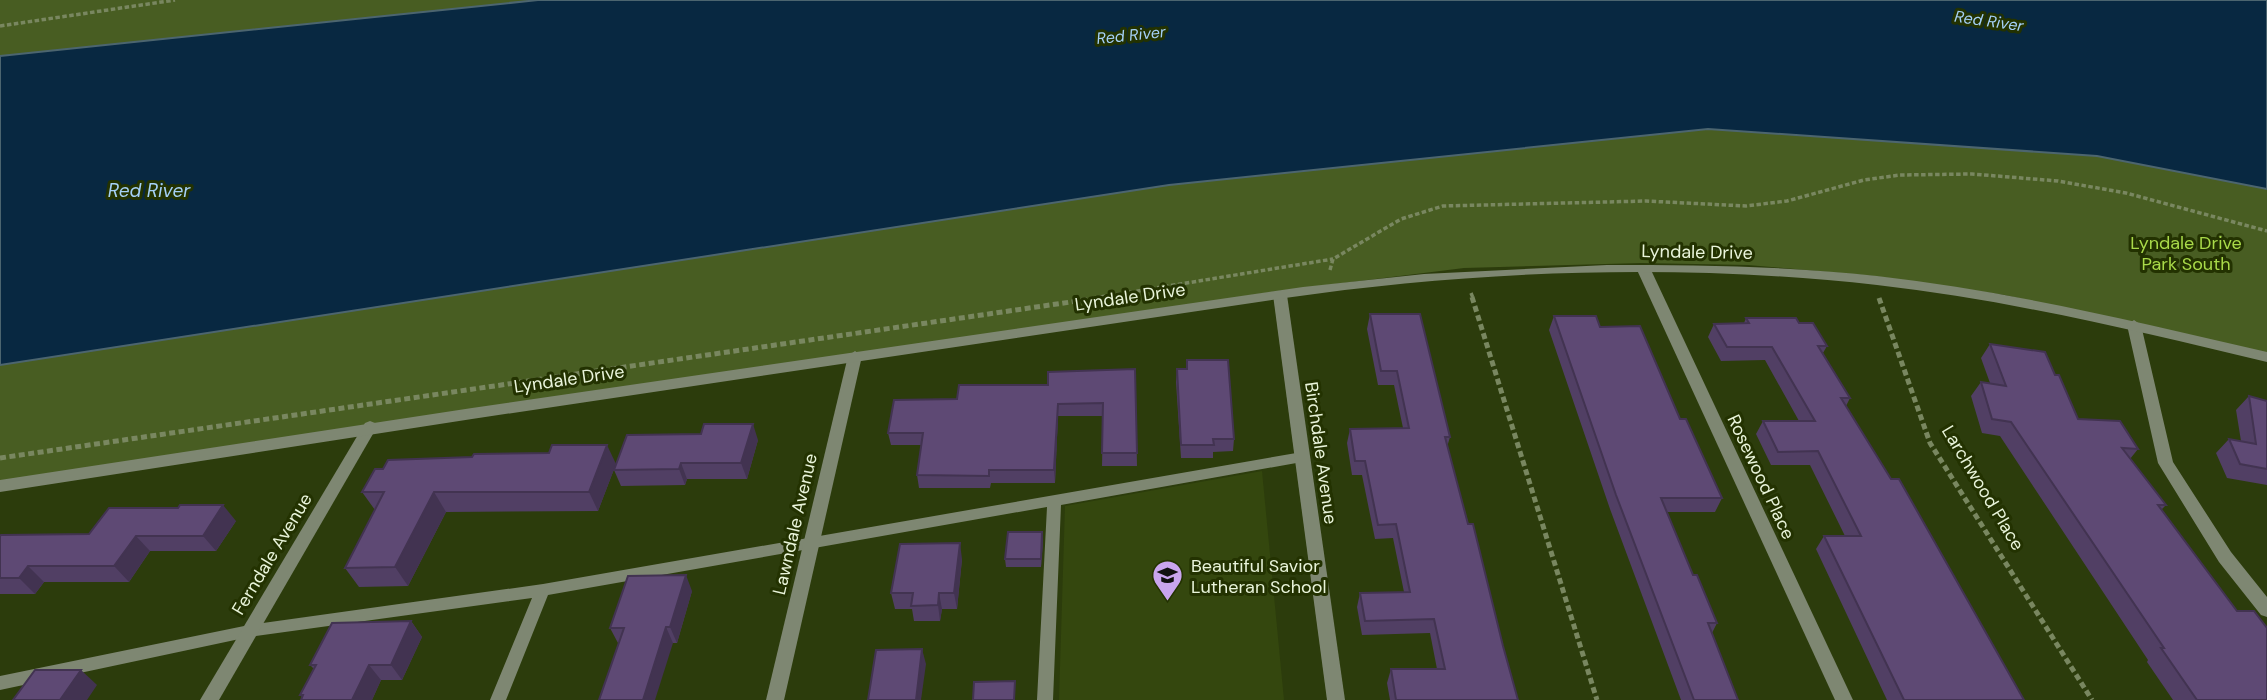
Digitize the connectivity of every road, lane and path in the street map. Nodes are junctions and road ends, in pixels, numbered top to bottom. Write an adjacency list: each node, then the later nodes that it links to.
1 (175, 0): 2 (path)
2 (0, 26)
3 (2267, 232): 4 (path)
4 (1333, 260): 8 (path); 15 (path)
5 (1644, 270): 6 (street, Lyndale Drive); 7 (street, Lyndale Drive); 29 (street, Rosewood Place)
6 (1465, 274): 8 (street, Lyndale Drive); 28 (path)
7 (1873, 280): 10 (street, Lyndale Drive); 30 (path, Larchwood Place)
8 (1327, 289): 9 (street, Lyndale Drive)
9 (1280, 295): 11 (street, Lyndale Drive); 14 (street, Birchdale Avenue)
10 (2134, 325): 12 (street, Lyndale Drive); 20 (street)
11 (855, 356): 13 (street, Lyndale Drive); 18 (street, Lawndale Avenue)
12 (2267, 357)
13 (370, 427): 16 (street, Lyndale Drive); 21 (street, Ferndale Avenue)
14 (1302, 457): 17 (lane); 27 (street, Birchdale Avenue)
15 (0, 458)
16 (0, 486)
17 (1054, 501): 18 (lane); 26 (lane)
18 (810, 544): 19 (lane); 25 (street, Lawndale Avenue)
19 (543, 590): 21 (lane); 24 (lane)
20 (2267, 610)
21 (249, 631): 22 (lane); 23 (street, Ferndale Avenue)
22 (0, 683)
23 (209, 700)
24 (498, 700)
25 (775, 700)
26 (1045, 700)
27 (1336, 700)
28 (1597, 700)
29 (1844, 700)
30 (2092, 700)

